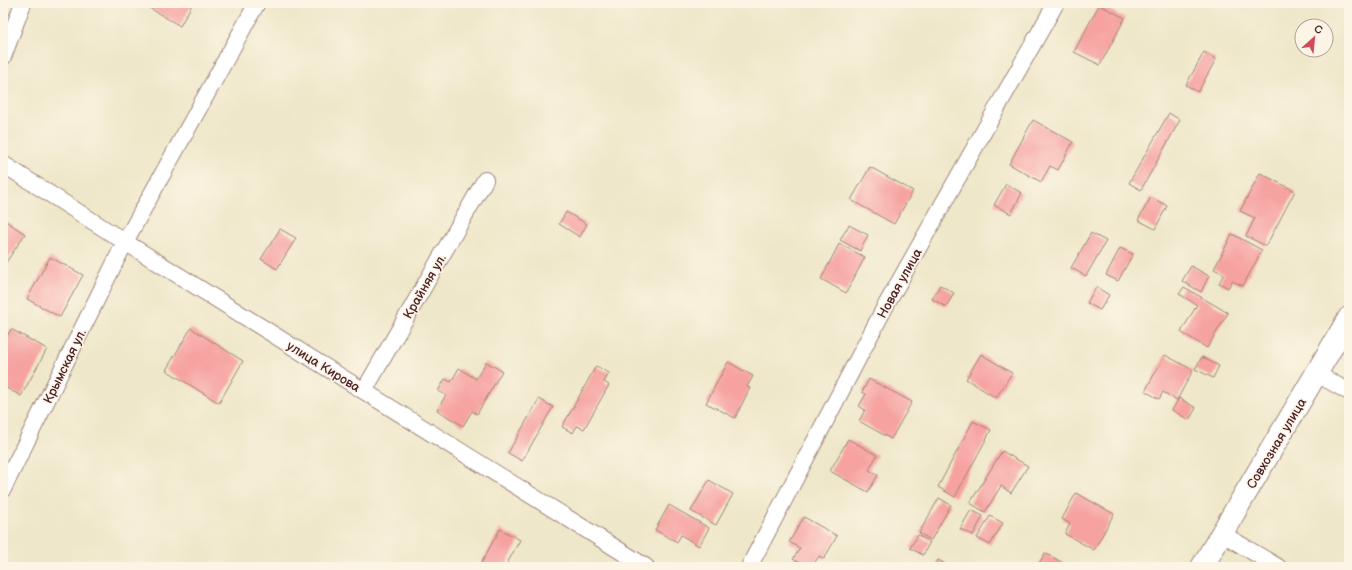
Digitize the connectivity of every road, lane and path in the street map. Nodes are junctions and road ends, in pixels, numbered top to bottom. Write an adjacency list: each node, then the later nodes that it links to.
1 (23, 3): 4 (street)
2 (257, 3): 7 (street, Крымская ул.)
3 (1056, 3): 15 (street, Новая улица)
4 (3, 57)
5 (3, 164): 7 (street, улица Кирова)
6 (485, 180): 10 (street, Крайняя ул.)
7 (125, 242): 10 (street, улица Кирова); 12 (street, Крымская ул.)
8 (1349, 318): 9 (main road, Совхозная улица)
9 (1317, 374): 11 (street); 13 (main road, Совхозная улица)
10 (364, 391): 14 (street, улица Кирова)
11 (1349, 392)
12 (3, 489)
13 (1222, 533): 16 (main road, Совхозная улица); 17 (street)
14 (646, 567)
15 (749, 567)
16 (1202, 567)
17 (1278, 567)

